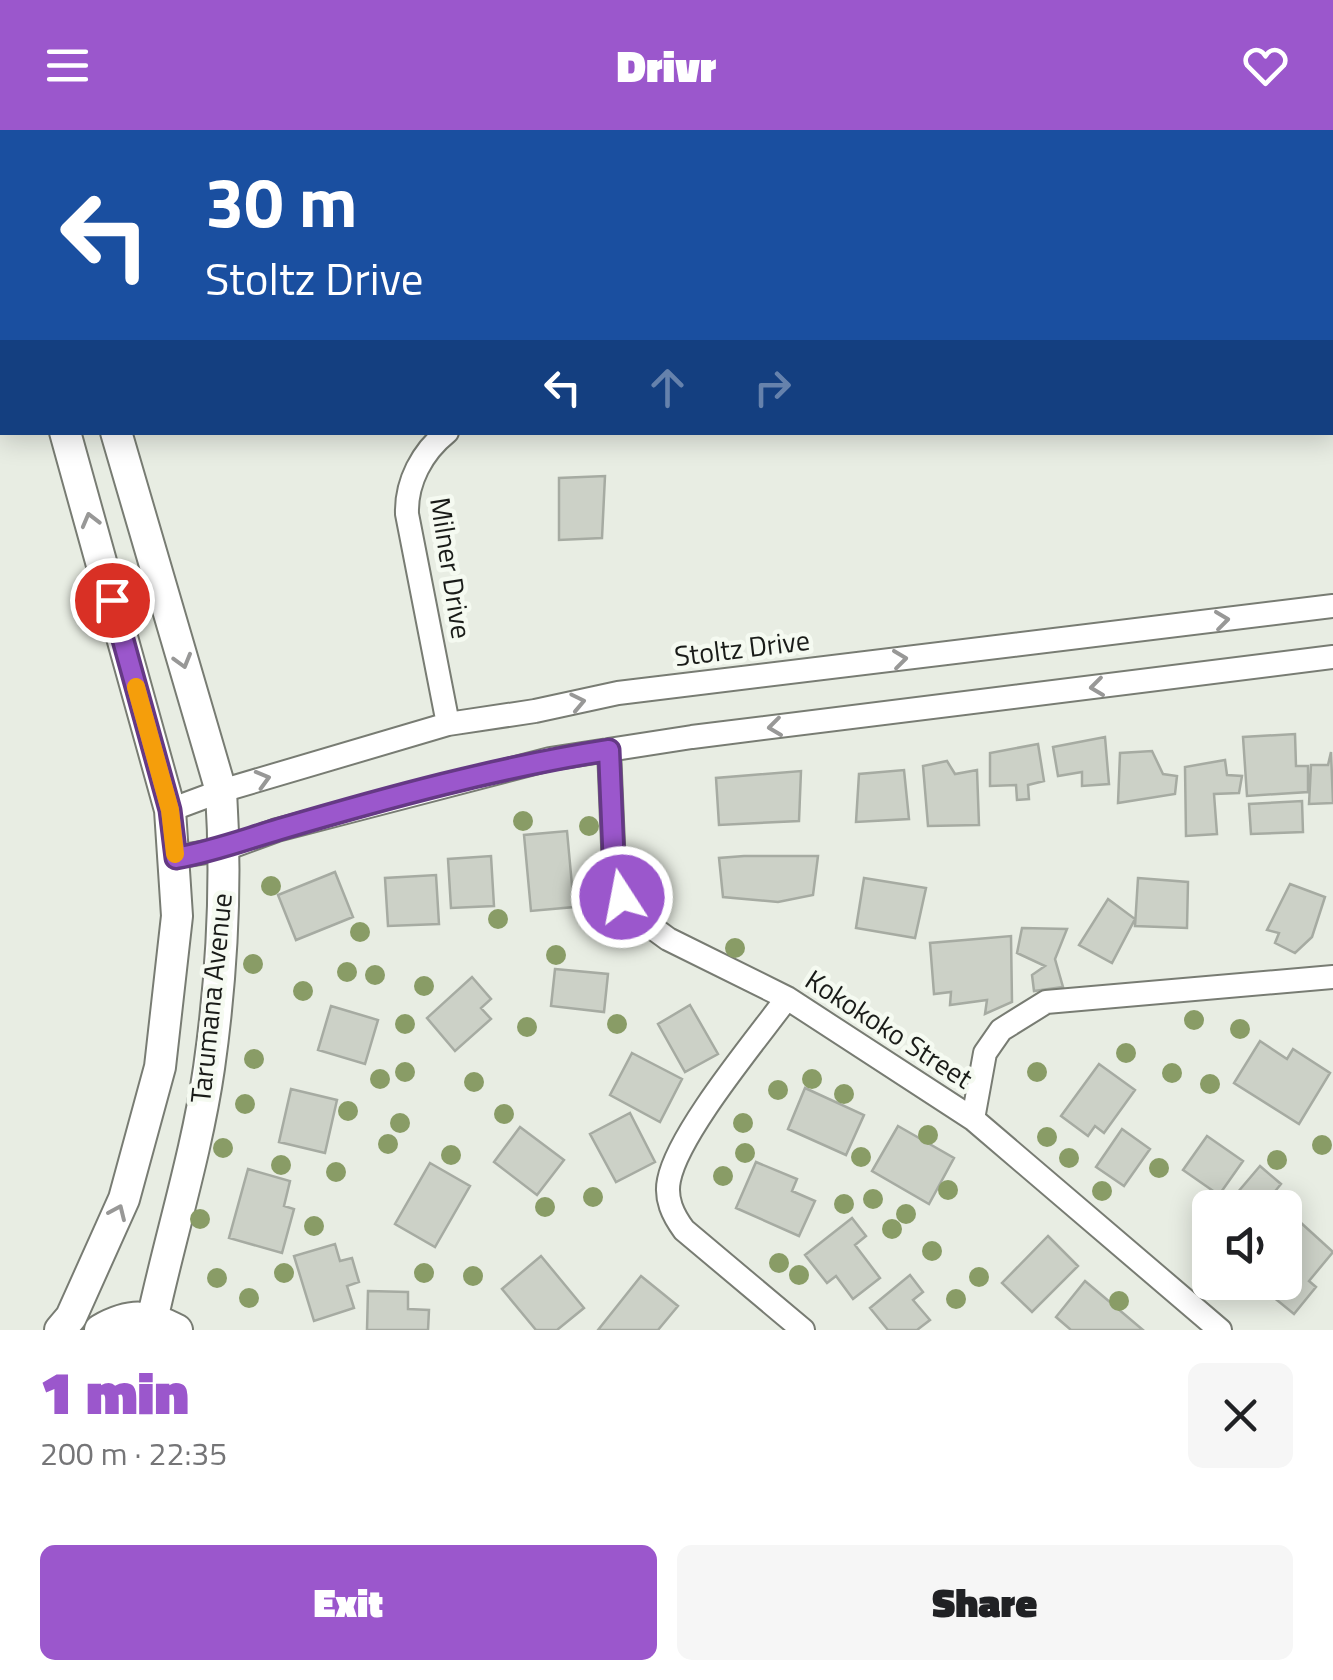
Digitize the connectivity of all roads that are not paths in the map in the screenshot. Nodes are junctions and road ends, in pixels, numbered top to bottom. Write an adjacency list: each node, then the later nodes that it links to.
1 (66, 435): 9 (street, Tarumana Avenue, one-way to 1)
2 (117, 435): 8 (street, Tarumana Avenue, one-way to 8)
3 (446, 435): 6 (street, Milner Drive)
4 (1333, 606): 6 (street, Stoltz Drive, one-way to 4)
5 (1333, 657): 7 (street, one-way to 7)
6 (448, 724): 8 (street, Stoltz Drive, one-way to 6)
7 (609, 750): 10 (street); 13 (street, Kokokoko Street)
8 (221, 791): 9 (street, Stoltz Drive); 10 (street, Tarumana Avenue)
9 (170, 810): 11 (street, Tarumana Avenue)
10 (225, 849): 11 (street); 16 (street, Tarumana Avenue)
11 (176, 858): 15 (street, Tarumana Avenue, one-way to 11)
12 (1333, 977): 14 (street)
13 (788, 998): 14 (street, Kokokoko Street); 19 (street)
14 (972, 1119): 20 (street, Kokokoko Street)
15 (94, 1267): 17 (street, Tarumana Avenue); 18 (street)
16 (158, 1325): 18 (street)
17 (60, 1330)
18 (101, 1330)
19 (803, 1330)
20 (1220, 1330)

